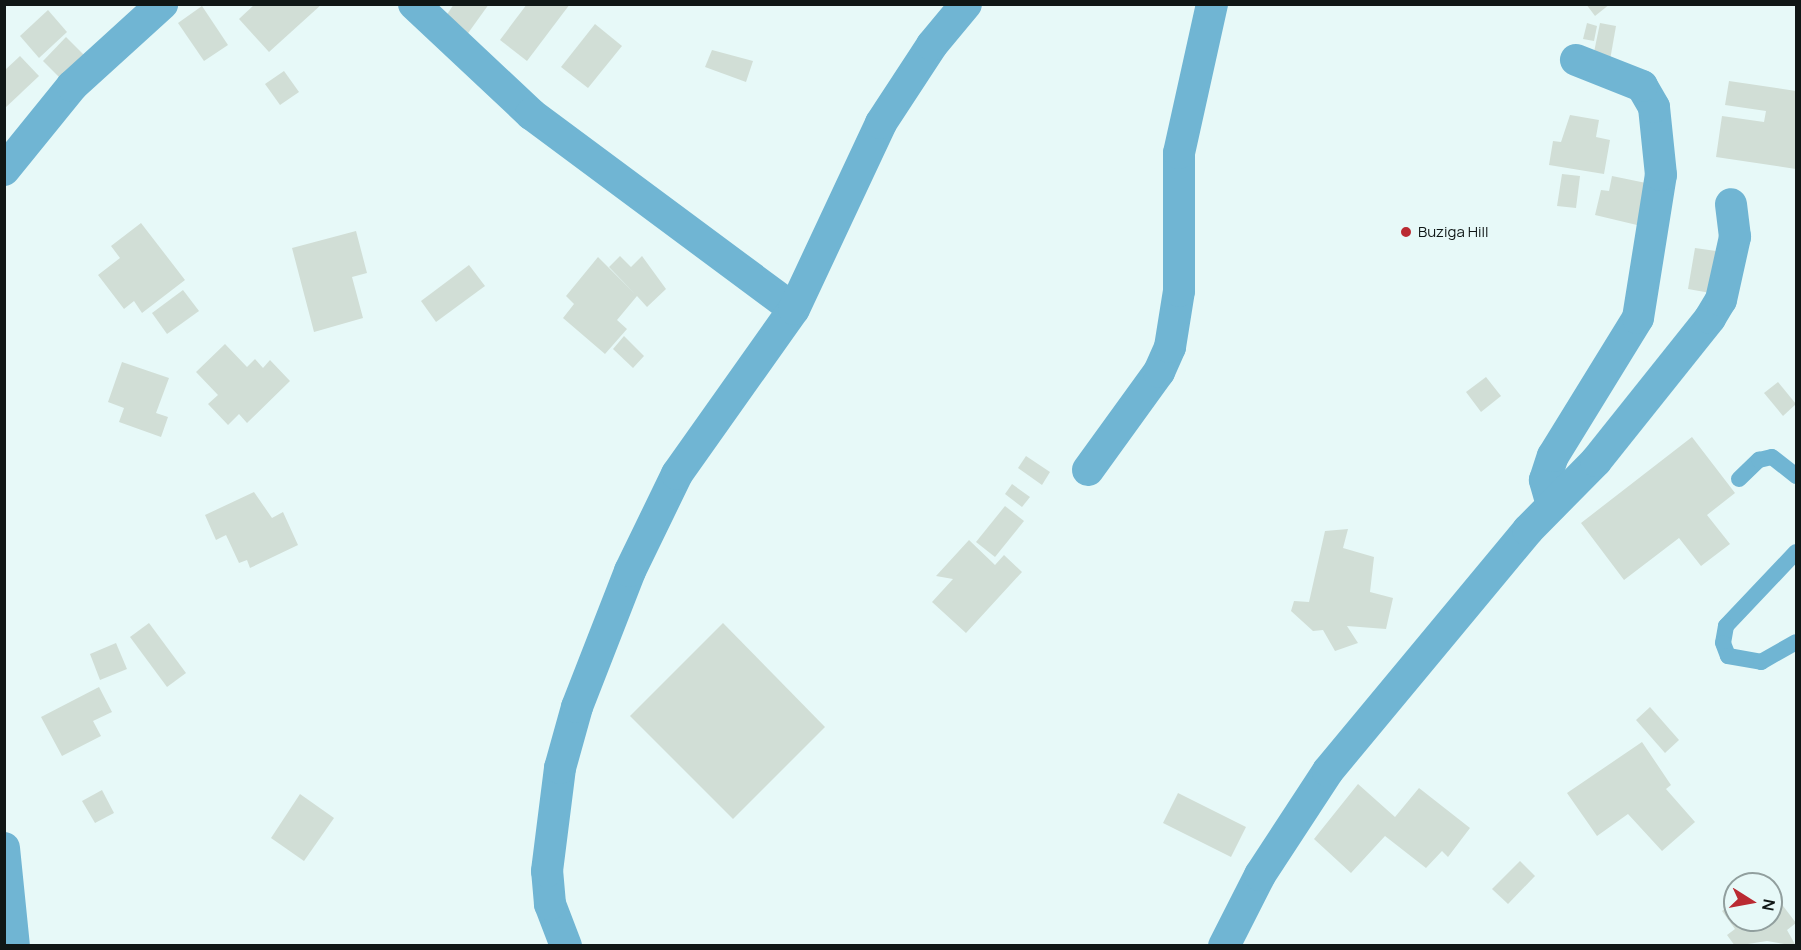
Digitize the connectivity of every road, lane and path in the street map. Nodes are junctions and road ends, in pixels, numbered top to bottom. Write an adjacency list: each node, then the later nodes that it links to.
1 (162, 4): 6 (street)
2 (414, 4): 8 (street)
3 (966, 4): 8 (street)
4 (1212, 4): 9 (street)
5 (1576, 60): 12 (street)
6 (4, 170)
7 (1731, 204): 12 (street)
8 (794, 309): 17 (street)
9 (1088, 470)
10 (1797, 476): 11 (lane)
11 (1738, 479)
12 (1552, 505): 18 (street)
13 (1797, 552): 14 (lane)
14 (1797, 642)
15 (4, 848): 16 (street)
16 (14, 945)
17 (566, 945)
18 (1224, 945)

